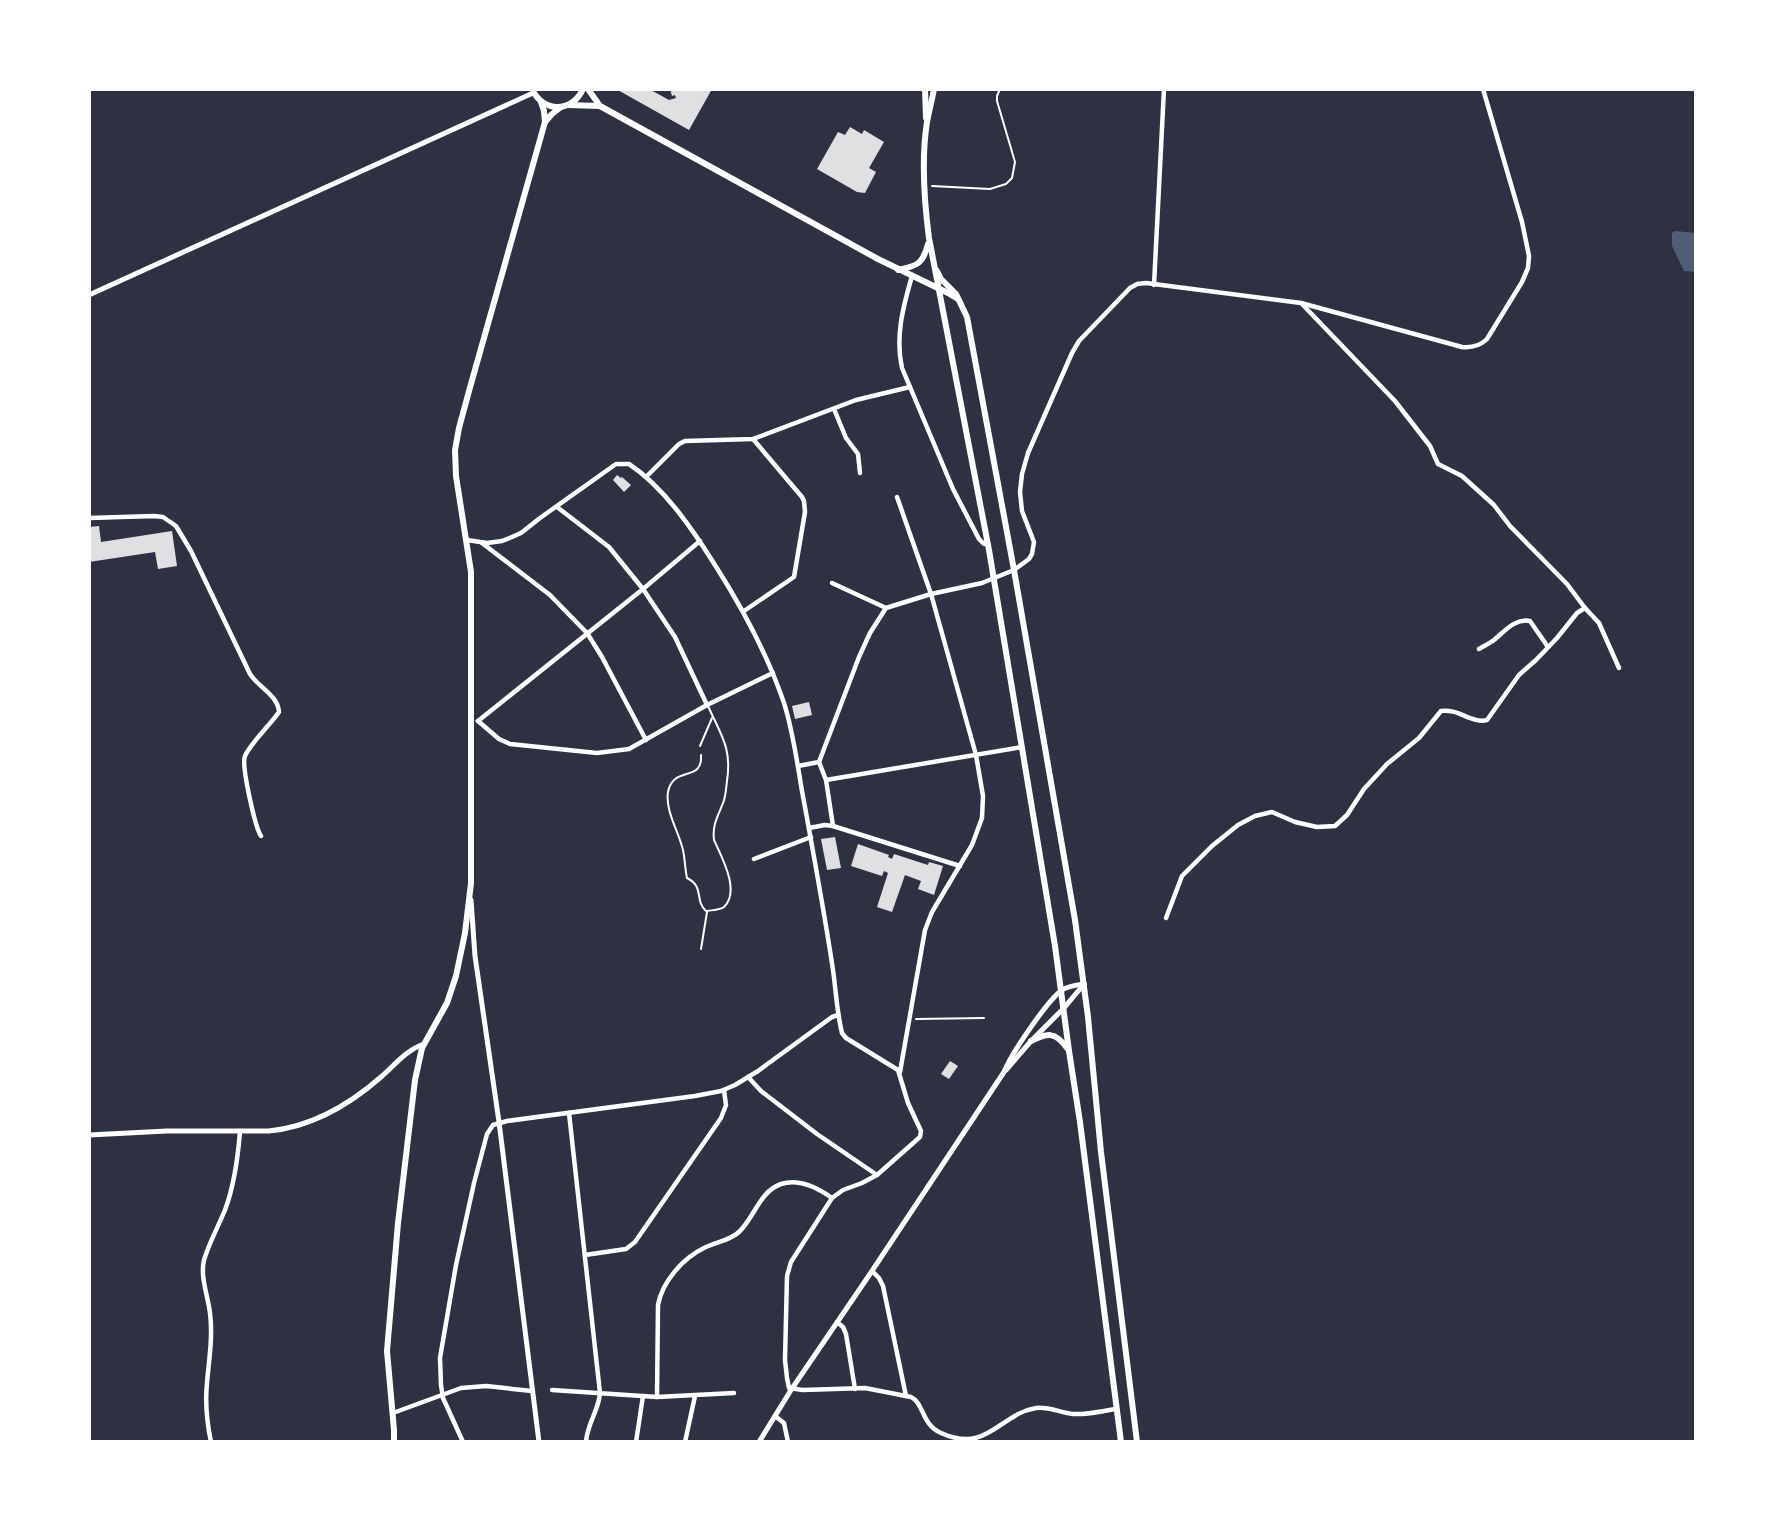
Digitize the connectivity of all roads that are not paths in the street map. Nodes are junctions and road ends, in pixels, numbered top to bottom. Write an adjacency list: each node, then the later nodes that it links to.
1 (583, 89): 10 (main road)
2 (588, 89): 11 (main road)
3 (925, 89): 13 (main road)
4 (934, 89): 13 (main road)
5 (1000, 89): 14 (lane)
6 (1164, 89): 19 (street)
7 (1483, 89): 23 (street)
8 (533, 91): 9 (main road); 21 (street)
9 (541, 102): 10 (main road); 12 (main road)
10 (565, 106): 11 (main road); 12 (main road)
11 (600, 106): 17 (main road)
12 (545, 122): 32 (main road)
13 (927, 123): 14 (main road)
14 (928, 185): 15 (main road)
15 (929, 238): 16 (main road); 17 (main road)
16 (934, 266): 20 (main road); 22 (main road)
17 (898, 270): 18 (main road)
18 (912, 276): 20 (main road); 24 (street)
19 (1154, 285): 23 (street); 36 (street)
20 (938, 288): 22 (main road); 35 (main road)
21 (89, 295)
22 (961, 302): 36 (main road)
23 (1301, 303): 42 (street)
24 (910, 387): 25 (street); 35 (street)
25 (834, 409): 26 (street); 27 (street)
26 (753, 439): 28 (street); 43 (street)
27 (860, 473)
28 (646, 477): 30 (street); 33 (street)
29 (897, 497): 40 (street)
30 (557, 507): 34 (street); 39 (street)
31 (89, 518): 62 (street)
32 (467, 540): 34 (street); 51 (main road)
33 (700, 541): 39 (street); 43 (street)
34 (482, 543): 44 (street)
35 (987, 543): 37 (main road)
36 (1014, 570): 37 (street); 70 (main road)
37 (994, 580): 40 (street); 54 (main road)
38 (832, 583): 41 (street)
39 (643, 589): 44 (street); 49 (street)
40 (931, 594): 41 (street); 56 (street)
41 (886, 608): 57 (street)
42 (1585, 608): 45 (street); 47 (street)
43 (744, 611): 48 (street)
44 (587, 633): 51 (street); 52 (street)
45 (1548, 647): 46 (street); 68 (street)
46 (1479, 649)
47 (1619, 668)
48 (773, 673): 49 (street); 58 (street)
49 (707, 705): 50 (lane); 52 (street)
50 (713, 717): 53 (lane); 67 (lane)
51 (475, 721): 52 (street); 66 (main road)
52 (646, 740)
53 (700, 746)
54 (1022, 747): 56 (street); 71 (main road)
55 (701, 755): 67 (lane)
56 (976, 755): 59 (street); 65 (street)
57 (819, 762): 58 (street); 59 (street)
58 (797, 766): 61 (street)
59 (826, 780): 60 (street)
60 (834, 826): 61 (street); 65 (street)
61 (809, 828): 63 (street)
62 (261, 836)
63 (810, 837): 64 (street); 73 (street)
64 (754, 859)
65 (960, 866): 78 (street)
66 (470, 897): 75 (main road); 82 (street)
67 (707, 911): 69 (lane)
68 (1166, 918)
69 (701, 948)
70 (1083, 984): 71 (street); 72 (street); 115 (main road)
71 (1062, 990): 72 (main road); 77 (street)
72 (1064, 1008): 74 (street); 76 (main road)
73 (838, 1015): 78 (street); 79 (street)
74 (1031, 1041): 76 (main road); 77 (street)
75 (424, 1044): 83 (street); 102 (main road)
76 (1069, 1051): 101 (main road)
77 (1003, 1072): 88 (street)
78 (900, 1073): 85 (street)
79 (748, 1077): 80 (street); 85 (street)
80 (724, 1090): 81 (street); 87 (street)
81 (569, 1113): 82 (street); 87 (street)
82 (499, 1122): 92 (street); 96 (street)
83 (240, 1131): 84 (street); 105 (street)
84 (89, 1135)
85 (877, 1175): 86 (street)
86 (832, 1198): 91 (street); 100 (street)
87 (585, 1255): 94 (street)
88 (872, 1271): 89 (street); 97 (street)
89 (838, 1322): 90 (street); 91 (street)
90 (855, 1389): 91 (street); 97 (street)
91 (792, 1390): 103 (street)
92 (532, 1391): 96 (street); 108 (street)
93 (552, 1391): 94 (street)
94 (600, 1393): 98 (street); 109 (street)
95 (734, 1393): 99 (street)
96 (442, 1394): 102 (street); 107 (street)
97 (906, 1395): 104 (street)
98 (643, 1396): 100 (street); 110 (street)
99 (695, 1396): 100 (street); 111 (street)
100 (657, 1397)
101 (1116, 1409): 104 (street); 114 (main road)
102 (393, 1413): 106 (main road)
103 (775, 1416): 112 (street); 113 (street)
104 (954, 1440)
105 (211, 1442)
106 (394, 1442)
107 (463, 1442)
108 (539, 1442)
109 (586, 1442)
110 (636, 1442)
111 (685, 1442)
112 (759, 1442)
113 (788, 1442)
114 (1121, 1442)
115 (1138, 1442)

